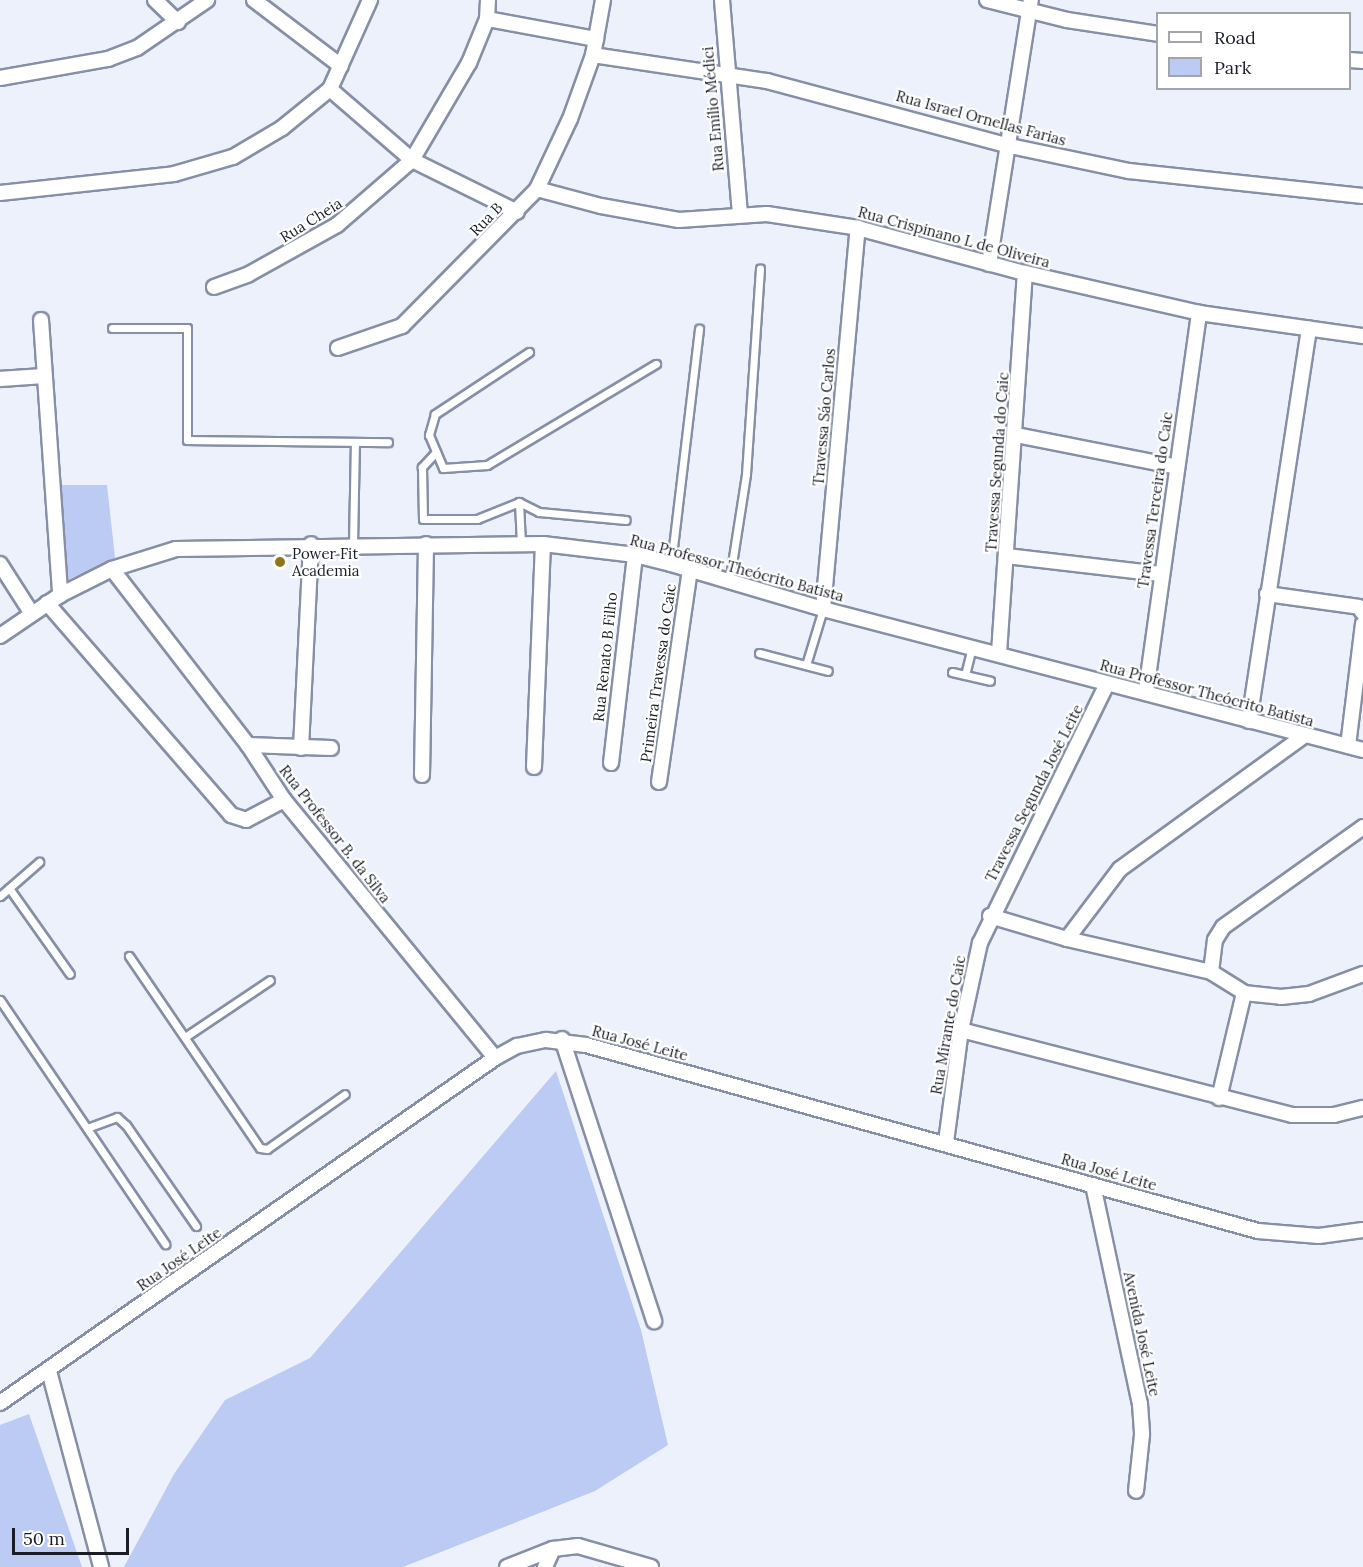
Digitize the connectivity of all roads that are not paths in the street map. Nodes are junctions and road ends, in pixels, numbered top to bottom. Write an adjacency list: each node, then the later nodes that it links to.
1 (155, 0): 11 (street)
2 (207, 0): 11 (street)
3 (254, 0): 15 (street)
4 (370, 0): 15 (street)
5 (488, 0): 10 (street, Rua Cheia)
6 (603, 0): 13 (street, Rua B)
7 (722, 0): 16 (street, Rua Emílio Médici)
8 (987, 0): 9 (street)
9 (1030, 6): 12 (street); 19 (street)
10 (487, 20): 13 (street); 20 (street, Rua Cheia)
11 (178, 22): 17 (street)
12 (1156, 34)
13 (596, 39): 14 (street, Rua B)
14 (593, 55): 16 (street, Rua Israel Ornellas Farias); 21 (street, Rua B)
15 (341, 66): 18 (street)
16 (726, 73): 19 (street, Rua Israel Ornellas Farias); 25 (street, Rua Emílio Médici)
17 (0, 78)
18 (330, 89): 20 (street); 22 (street)
19 (1010, 146): 23 (street, Rua Israel Ornellas Farias); 27 (street)
20 (412, 160): 24 (street); 30 (street, Rua Cheia)
21 (537, 189): 24 (street, Rua B); 25 (street, Rua Crispinano L de Oliveira)
22 (0, 193)
23 (1363, 196)
24 (517, 212): 37 (street, Rua B)
25 (740, 214): 26 (street, Rua Crispinano L de Oliveira)
26 (858, 228): 27 (street, Rua Crispinano L de Oliveira); 65 (street, Travessa Sáo Carlos)
27 (989, 264): 29 (street, Rua Crispinano L de Oliveira)
28 (760, 268): 61 (lane)
29 (1025, 273): 31 (street, Rua Crispinano L de Oliveira); 42 (street, Travessa Segunda do Caic)
30 (214, 287)
31 (1199, 313): 35 (street, Rua Crispinano L de Oliveira); 46 (street, Travessa Terceira do Caic)
32 (41, 320): 40 (street)
33 (112, 328): 43 (lane)
34 (699, 329): 57 (lane)
35 (1309, 329): 36 (street, Rua Crispinano L de Oliveira); 62 (street)
36 (1363, 336)
37 (338, 348)
38 (529, 352): 45 (lane)
39 (657, 364): 45 (lane)
40 (44, 376): 41 (street); 63 (street)
41 (0, 379)
42 (1016, 435): 46 (street); 55 (street, Travessa Segunda do Caic)
43 (355, 442): 44 (lane); 50 (lane)
44 (388, 442)
45 (436, 452): 47 (lane)
46 (1177, 466): 60 (street, Travessa Terceira do Caic)
47 (519, 502): 48 (lane); 52 (lane)
48 (626, 520)
49 (311, 544): 50 (street, Rua Professor Theócrito Batista); 58 (street, Rua Professor Theócrito Batista); 84 (street)
50 (352, 544): 51 (street, Rua Professor Theócrito Batista)
51 (426, 544): 52 (street, Rua Professor Theócrito Batista); 89 (street)
52 (521, 544): 53 (street, Rua Professor Theócrito Batista)
53 (543, 544): 54 (street, Rua Professor Theócrito Batista); 88 (street)
54 (635, 555): 57 (street, Rua Professor Theócrito Batista); 87 (street, Rua Renato B Filho)
55 (1007, 556): 60 (street); 72 (street, Travessa Segunda do Caic)
56 (0, 564): 67 (street)
57 (671, 564): 59 (street, Rua Professor Theócrito Batista)
58 (112, 569): 63 (street, Rua Professor Theócrito Batista); 82 (street, Rua Professor B. da Silva)
59 (690, 569): 61 (street, Rua Professor Theócrito Batista); 90 (street, Primeira Travessa do Caic)
60 (1160, 574): 79 (street, Travessa Terceira do Caic)
61 (729, 583): 65 (street, Rua Professor Theócrito Batista)
62 (1267, 594): 66 (street); 80 (street)
63 (60, 595): 64 (street, Rua Professor Theócrito Batista)
64 (47, 603): 67 (street, Rua Professor Theócrito Batista); 91 (street)
65 (822, 609): 70 (street, Rua Professor Theócrito Batista); 73 (lane)
66 (1363, 613)
67 (32, 614): 69 (street, Rua Professor Theócrito Batista)
68 (1363, 624): 83 (street)
69 (0, 636)
70 (972, 647): 72 (street, Rua Professor Theócrito Batista); 76 (lane)
71 (759, 653): 73 (lane)
72 (999, 653): 78 (street, Rua Professor Theócrito Batista)
73 (806, 665): 74 (lane)
74 (828, 670)
75 (952, 672): 76 (lane)
76 (965, 675): 77 (lane)
77 (990, 681)
78 (1107, 684): 79 (street, Rua Professor Theócrito Batista); 96 (street, Travessa Segunda José Leite)
79 (1146, 691): 80 (street, Rua Professor Theócrito Batista)
80 (1249, 721): 81 (street, Rua Professor Theócrito Batista)
81 (1304, 736): 83 (street, Rua Professor Theócrito Batista); 97 (street)
82 (248, 746): 84 (street); 91 (street, Rua Professor B. da Silva)
83 (1348, 746): 86 (street, Rua Professor Theócrito Batista)
84 (301, 748): 85 (street)
85 (331, 748)
86 (1363, 750)
87 (611, 763)
88 (534, 767)
89 (422, 775)
90 (659, 782)
91 (284, 800): 108 (street, Rua Professor B. da Silva)
92 (1363, 827): 99 (street)
93 (39, 862): 94 (lane)
94 (9, 888): 95 (lane); 100 (lane)
95 (0, 896)
96 (990, 916): 97 (street); 105 (street, Rua Mirante do Caic)
97 (1067, 939): 99 (street)
98 (129, 956): 106 (lane)
99 (1211, 972): 103 (street)
100 (70, 974)
101 (1363, 974): 103 (street)
102 (270, 980): 106 (lane)
103 (1244, 993): 110 (street)
104 (0, 1000): 112 (lane)
105 (961, 1030): 110 (street); 113 (street, Rua Mirante do Caic)
106 (185, 1037): 109 (lane)
107 (562, 1040): 108 (street, Rua José Leite); 113 (street, Rua José Leite); 118 (street)
108 (495, 1058): 119 (street, Rua José Leite)
109 (345, 1094)
110 (1219, 1098): 111 (street)
111 (1363, 1108)
112 (87, 1128): 115 (lane); 117 (lane)
113 (946, 1142): 114 (street, Rua José Leite)
114 (1093, 1185): 116 (street, Rua José Leite); 121 (street, Avenida José Leite)
115 (196, 1226)
116 (1363, 1230)
117 (165, 1244)
118 (654, 1321)
119 (49, 1371): 120 (street, Rua José Leite); 123 (street)
120 (0, 1404)
121 (1136, 1491)
122 (553, 1549): 124 (street); 125 (street); 126 (street)
123 (101, 1567)
124 (507, 1567)
125 (545, 1567)
126 (651, 1567)

